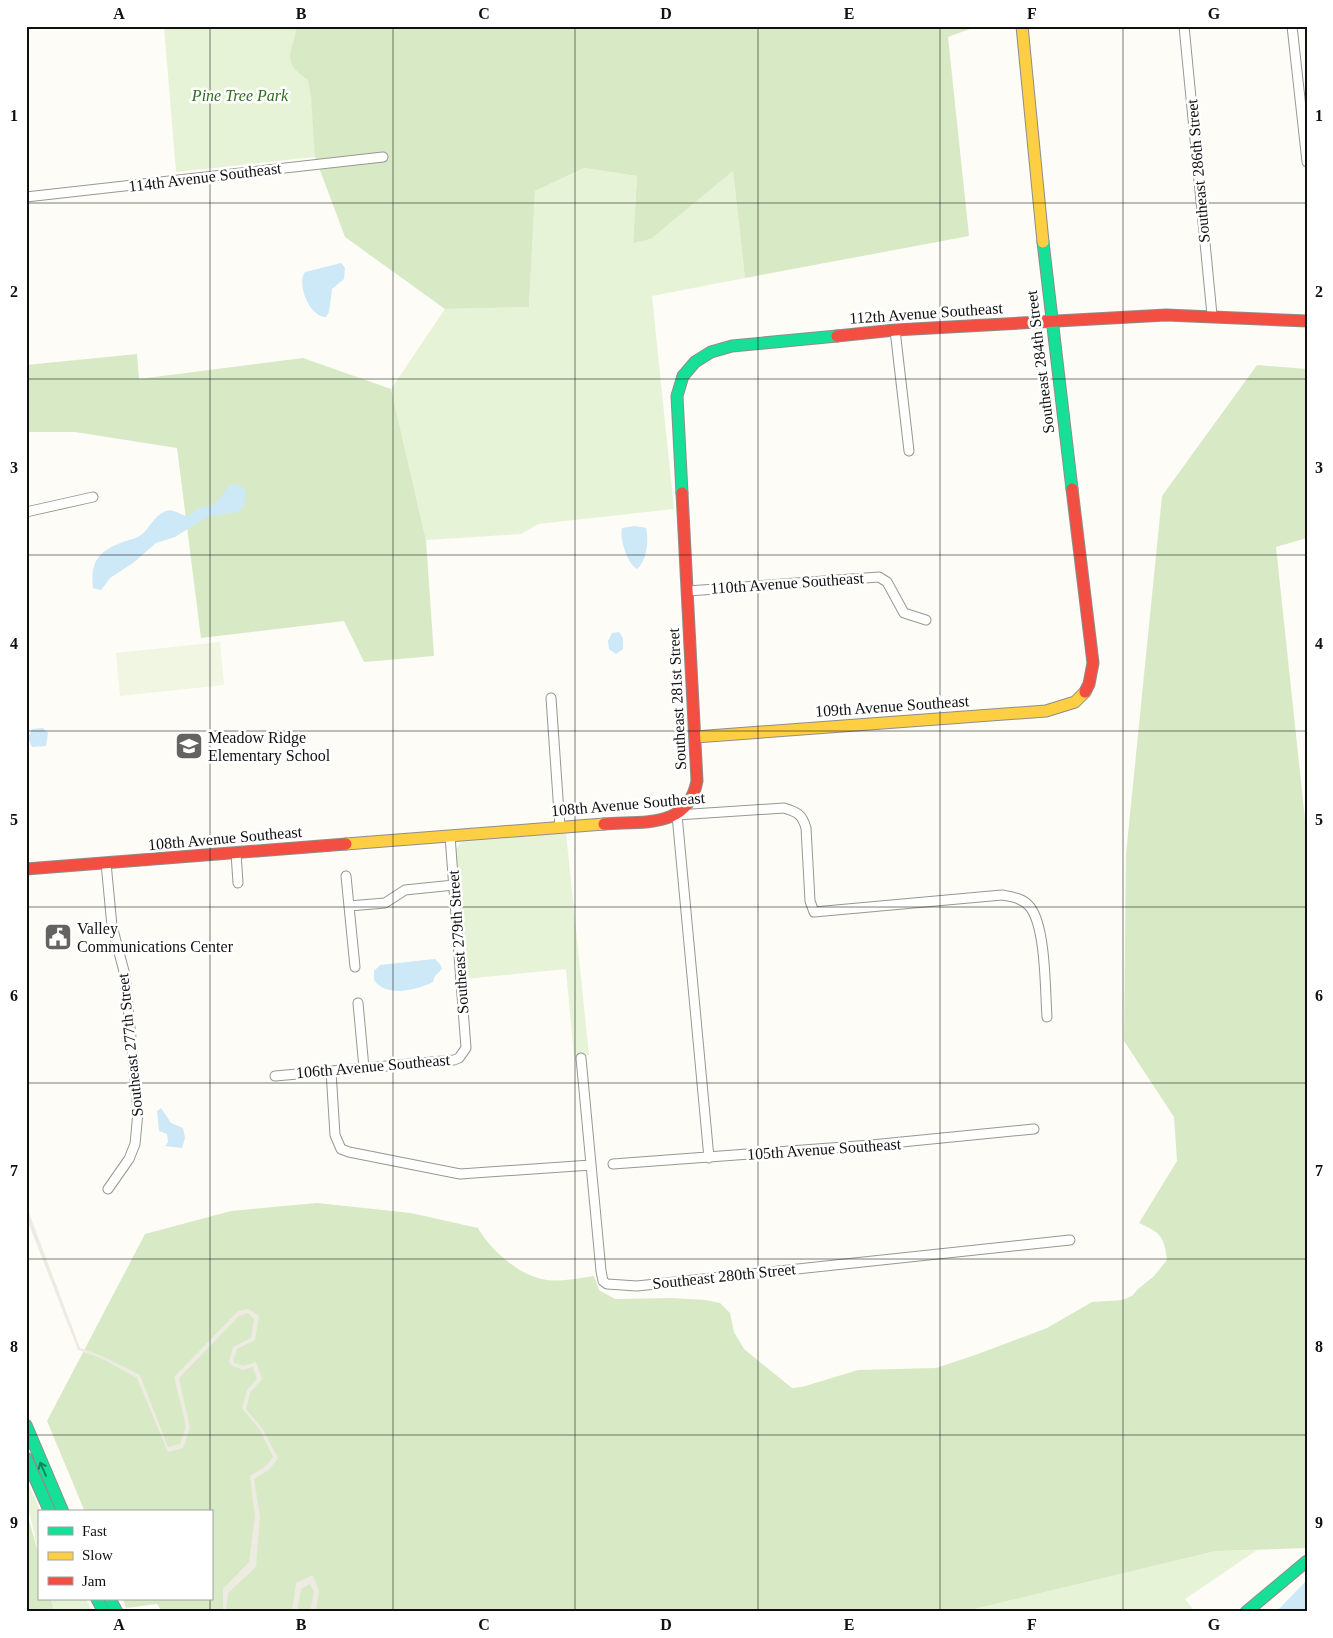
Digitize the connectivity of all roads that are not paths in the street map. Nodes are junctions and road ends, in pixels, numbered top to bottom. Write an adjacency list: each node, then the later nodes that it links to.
1 (1022, 26): 9 (street, Southeast 284th Street)
2 (1184, 26): 7 (street, Southeast 286th Street)
3 (1292, 26): 5 (street)
4 (383, 157): 6 (street, 114th Avenue Southeast)
5 (1307, 162)
6 (26, 197)
7 (1212, 315): 8 (street, 112th Avenue Southeast); 9 (street, 112th Avenue Southeast)
8 (1307, 320)
9 (1050, 321): 10 (street, 112th Avenue Southeast); 17 (street, Southeast 284th Street)
10 (895, 330): 11 (street, 112th Avenue Southeast); 12 (street)
11 (699, 357): 15 (street, Southeast 281st Street)
12 (909, 451)
13 (93, 497): 14 (street)
14 (26, 512)
15 (688, 591): 16 (street, 110th Avenue Southeast); 19 (street, Southeast 281st Street)
16 (926, 620)
17 (1087, 693): 19 (street, 109th Avenue Southeast)
18 (551, 698): 21 (street)
19 (695, 737): 20 (street, Southeast 281st Street)
20 (677, 815): 21 (street, 108th Avenue Southeast); 32 (street, 108th Avenue Southeast); 39 (street)
21 (560, 827): 22 (street, 108th Avenue Southeast)
22 (450, 836): 23 (street, 108th Avenue Southeast); 28 (street, Southeast 279th Street)
23 (236, 853): 24 (street, 108th Avenue Southeast); 27 (street)
24 (106, 864): 25 (street, 108th Avenue Southeast); 42 (street, Southeast 277th Street)
25 (26, 869)
26 (346, 876): 29 (street)
27 (238, 883)
28 (454, 885): 29 (street); 33 (street, Southeast 279th Street)
29 (349, 906): 30 (street)
30 (354, 967)
31 (358, 1003): 35 (street)
32 (1047, 1017)
33 (466, 1048): 35 (street, 106th Avenue Southeast)
34 (582, 1058): 41 (street, Southeast 280th Street)
35 (364, 1068): 36 (street, 106th Avenue Southeast)
36 (330, 1071): 37 (street, 106th Avenue Southeast); 41 (street)
37 (275, 1076)
38 (1034, 1129): 39 (street, 105th Avenue Southeast)
39 (709, 1158): 40 (street, 105th Avenue Southeast)
40 (613, 1164)
41 (591, 1165): 43 (street, Southeast 280th Street)
42 (108, 1189)
43 (1070, 1240)
44 (26, 1425): 47 (street, one-way to 44)
45 (26, 1458): 46 (street)
46 (49, 1510)
47 (62, 1510)
48 (1307, 1561): 53 (street)
49 (98, 1600): 51 (street)
50 (111, 1600): 52 (street)
51 (104, 1612)
52 (118, 1612)
53 (1246, 1612)

